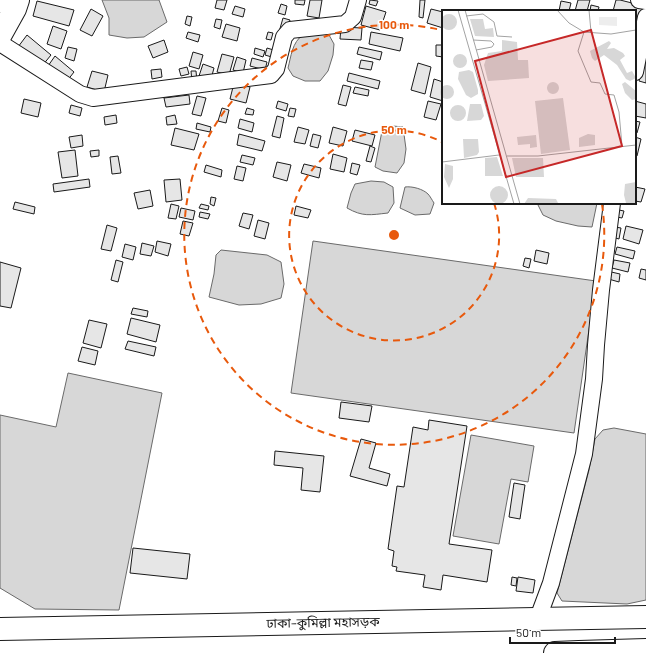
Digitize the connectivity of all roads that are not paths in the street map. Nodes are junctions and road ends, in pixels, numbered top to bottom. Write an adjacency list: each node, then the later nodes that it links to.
1 (358, 0): 7 (street)
2 (639, 0): 3 (street)
3 (646, 1)
4 (11, 4): 6 (highway)
5 (646, 17): 8 (street)
6 (0, 36)
7 (0, 43)
8 (636, 67)
9 (612, 204): 11 (street)
10 (646, 617): 11 (highway, ঢাকা–কুমিল্লা মহাসড়ক)
11 (538, 618): 12 (highway, ঢাকা–কুমিল্লা মহাসড়ক)
12 (0, 629)
13 (646, 650): 14 (highway)
14 (555, 653)

